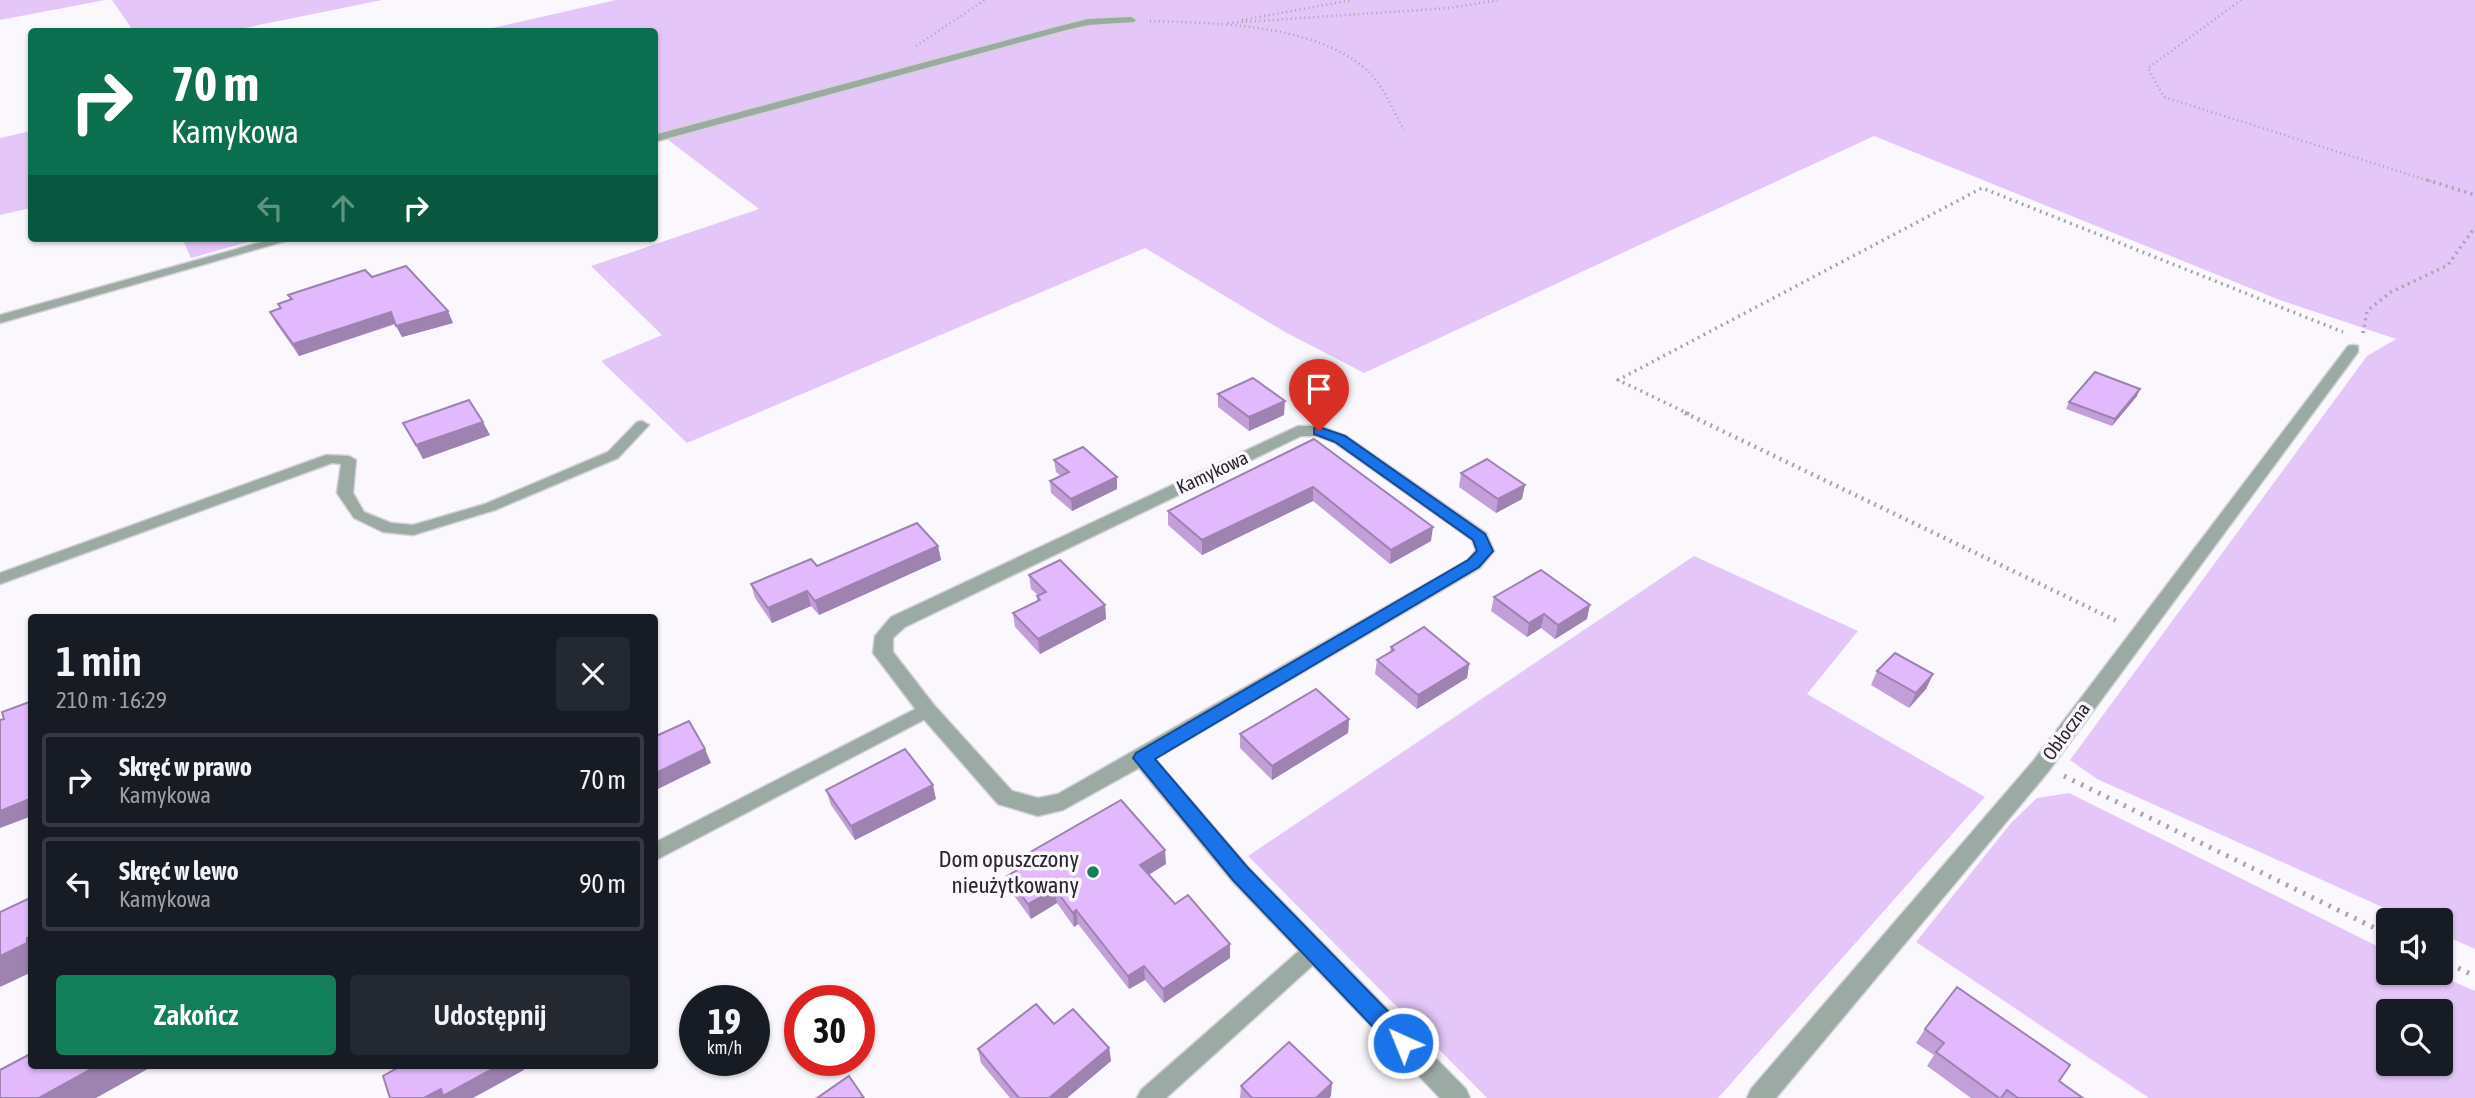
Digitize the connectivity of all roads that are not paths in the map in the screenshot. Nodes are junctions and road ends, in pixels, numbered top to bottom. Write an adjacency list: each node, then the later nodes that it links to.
1 (1131, 20): 2 (street)
2 (658, 138)
3 (276, 242): 4 (street)
4 (0, 319)
5 (2358, 344): 14 (street, Obłoczna)
6 (642, 425): 7 (lane)
7 (0, 579)
8 (928, 710): 9 (street, Kamykowa); 9 (street, Kamykowa); 10 (lane)
9 (1142, 758): 11 (street)
10 (658, 851)
11 (1314, 951): 12 (lane); 13 (street)
12 (1149, 1098)
13 (1457, 1098)
14 (1760, 1098)

